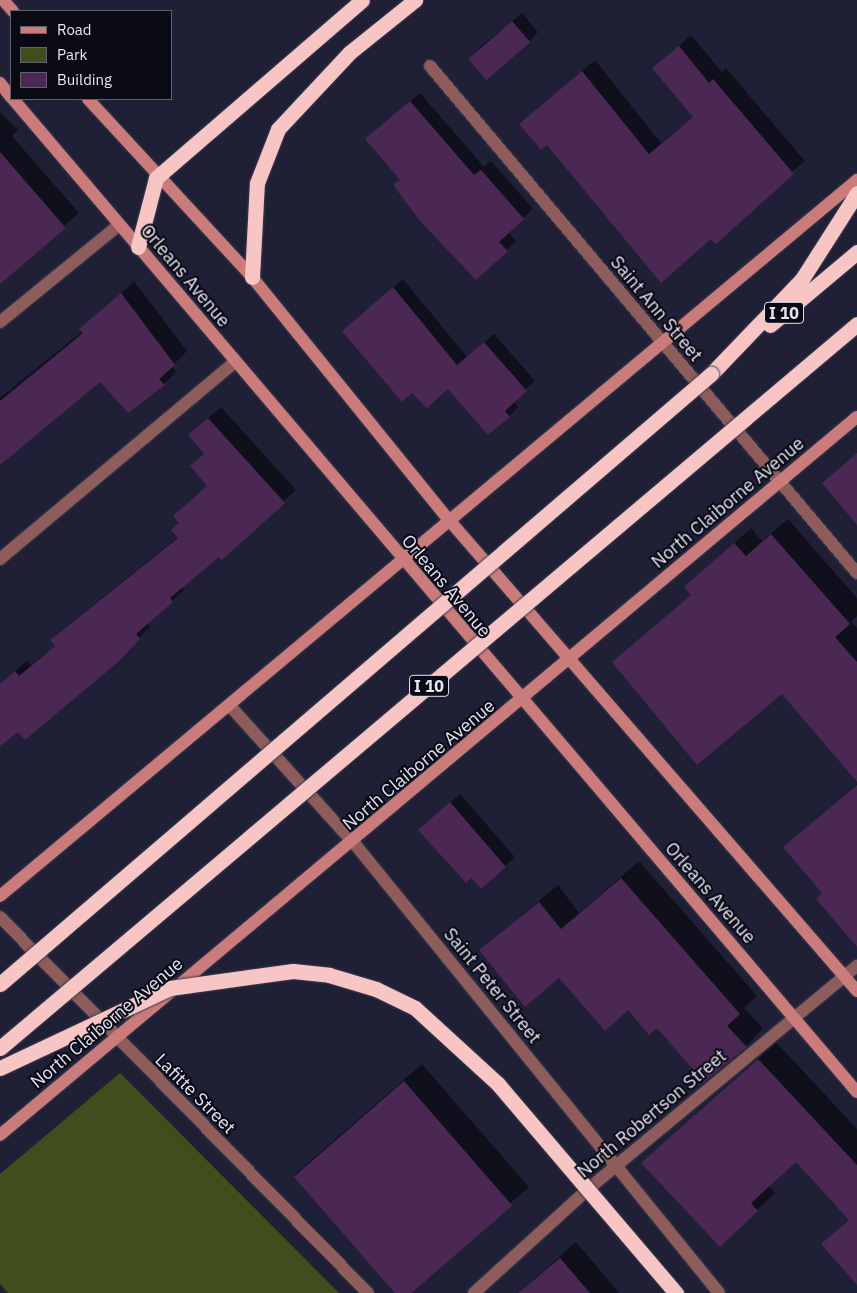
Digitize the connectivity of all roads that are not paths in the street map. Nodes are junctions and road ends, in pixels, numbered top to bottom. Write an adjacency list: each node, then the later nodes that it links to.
1 (3, 0): 4 (street)
2 (362, 0): 10 (highway)
3 (415, 0): 16 (highway)
4 (11, 10)
5 (430, 66): 19 (street, Saint Ann Street)
6 (0, 83): 7 (street, Orleans Avenue)
7 (10, 96)
8 (14, 100): 13 (street, Orleans Avenue)
9 (89, 100): 10 (street)
10 (156, 178): 14 (highway); 16 (street)
11 (857, 180): 19 (street)
12 (857, 193): 21 (highway)
13 (119, 225): 14 (street, Orleans Avenue); 17 (street)
14 (138, 247): 20 (street, Orleans Avenue)
15 (857, 252): 21 (highway, I 10)
16 (252, 277): 24 (street)
17 (0, 322)
18 (857, 324): 40 (highway, I 10, bridge)
19 (662, 343): 23 (street, Saint Ann Street); 24 (street)
20 (235, 362): 25 (street); 26 (street, Orleans Avenue)
21 (711, 374): 36 (highway, I 10, bridge)
22 (857, 417): 23 (street, North Claiborne Avenue)
23 (779, 483): 27 (street, Saint Ann Street); 28 (street, North Claiborne Avenue)
24 (449, 520): 26 (street); 28 (street)
25 (0, 559)
26 (401, 561): 29 (street, Orleans Avenue); 30 (street)
27 (857, 573)
28 (570, 658): 29 (street, North Claiborne Avenue); 35 (street)
29 (521, 701): 31 (street, North Claiborne Avenue); 38 (street, Orleans Avenue)
30 (230, 706): 31 (street, Saint Peter Street); 32 (street)
31 (354, 843): 39 (street, North Claiborne Avenue); 44 (street, Saint Peter Street)
32 (0, 896)
33 (0, 917): 39 (street, Lafitte Street)
34 (857, 966): 35 (street, North Robertson Street)
35 (845, 976): 37 (street); 38 (street, North Robertson Street)
36 (0, 984)
37 (857, 991)
38 (794, 1018): 42 (street, Orleans Avenue); 44 (street, North Robertson Street)
39 (116, 1038): 43 (street, North Claiborne Avenue); 45 (street, Lafitte Street)
40 (0, 1048)
41 (0, 1068): 47 (highway, bridge)
42 (857, 1092)
43 (0, 1135)
44 (615, 1167): 46 (street, North Robertson Street); 48 (street, Saint Peter Street)
45 (368, 1293)
46 (474, 1293)
47 (676, 1293)
48 (719, 1293)

